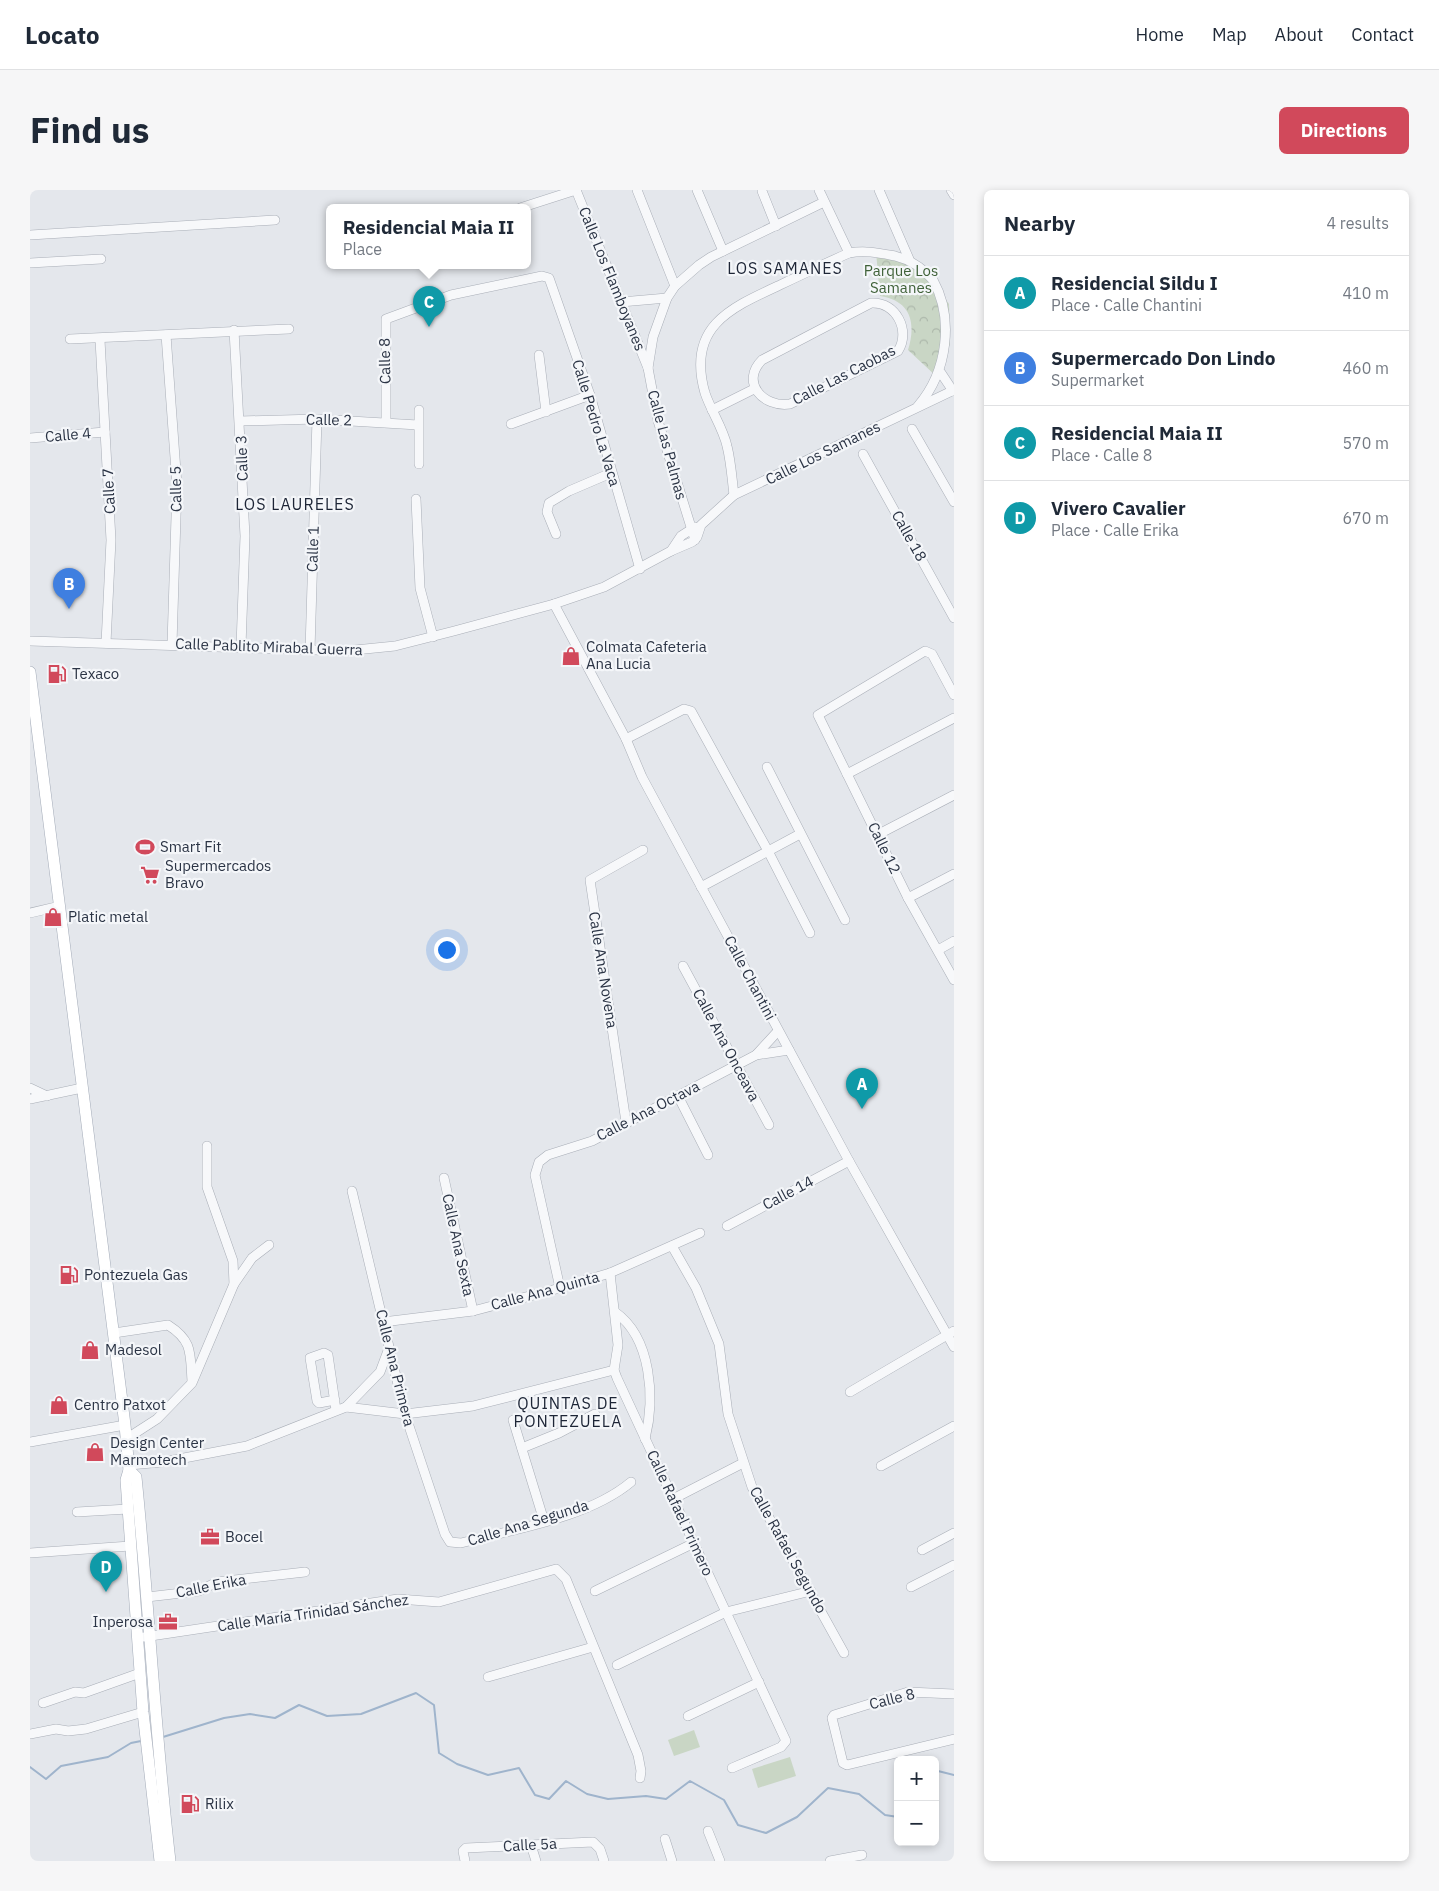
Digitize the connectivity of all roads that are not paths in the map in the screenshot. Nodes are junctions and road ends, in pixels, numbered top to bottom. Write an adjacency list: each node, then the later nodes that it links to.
1 (576, 190): 10 (street); 22 (street, Calle Los Flamboyanes)
2 (637, 190): 20 (street)
3 (697, 190): 14 (street)
4 (819, 190): 9 (street)
5 (878, 190): 17 (street)
6 (951, 190): 8 (street)
7 (762, 191): 12 (street)
8 (954, 195)
9 (824, 202): 12 (street, Calle Las Palmas); 15 (street)
10 (531, 204)
11 (275, 220): 13 (street)
12 (776, 226): 14 (street, Calle Las Palmas)
13 (30, 235)
14 (723, 251): 20 (street, Calle Las Palmas)
15 (849, 253): 17 (street); 36 (street)
16 (100, 259): 18 (street)
17 (909, 259): 30 (street)
18 (30, 263)
19 (549, 278): 33 (street, Calle Pedro La Vaca); 40 (street, Calle 8)
20 (675, 286): 21 (street, Calle Las Palmas)
21 (667, 298): 22 (street); 29 (street, Calle Las Palmas)
22 (621, 302): 29 (street, Calle Los Flamboyanes)
23 (289, 329): 24 (street)
24 (234, 330): 25 (street); 39 (street, Calle 3)
25 (166, 335): 27 (street); 61 (street, Calle 5)
26 (70, 339): 27 (street)
27 (100, 340): 44 (street, Calle 7)
28 (539, 355): 37 (street)
29 (648, 368): 52 (street, Calle Las Palmas)
30 (941, 373): 32 (street); 34 (street)
31 (754, 389): 31 (street, Calle Las Caobas); 36 (street)
32 (953, 390): 34 (street, Calle Los Samanes)
33 (590, 395): 37 (street); 48 (street, Calle Pedro La Vaca)
34 (916, 408): 49 (street, Calle Los Samanes)
35 (419, 410): 42 (street)
36 (712, 410): 49 (street)
37 (546, 412): 41 (street)
38 (317, 419): 39 (street, Calle 2); 40 (street, Calle 2); 63 (street, Calle 1)
39 (240, 421): 62 (street, Calle 3)
40 (386, 422): 42 (street, Calle 2)
41 (511, 424)
42 (418, 425): 47 (street)
43 (912, 429): 51 (street)
44 (105, 432): 45 (street, Calle 4); 60 (street, Calle 7)
45 (30, 438)
46 (863, 454): 57 (street, Calle 18)
47 (419, 464)
48 (612, 473): 53 (street); 55 (street, Calle Pedro La Vaca)
49 (734, 495): 52 (street, Calle Los Samanes)
50 (416, 499): 58 (street)
51 (954, 502)
52 (696, 527): 54 (street, Calle Los Samanes); 54 (street, Calle Los Samanes)
53 (556, 534)
54 (671, 551): 55 (street, Calle Pablito Mirabal Guerra)
55 (640, 569): 56 (street, Calle Pablito Mirabal Guerra)
56 (554, 604): 58 (street, Calle Pablito Mirabal Guerra); 67 (street, Calle Chantini)
57 (954, 618)
58 (433, 637): 63 (street, Calle Pablito Mirabal Guerra)
59 (30, 641): 60 (street, Calle Pablito Mirabal Guerra)
60 (106, 643): 61 (street, Calle Pablito Mirabal Guerra)
61 (172, 644): 62 (street, Calle Pablito Mirabal Guerra)
62 (241, 646): 63 (street, Calle Pablito Mirabal Guerra)
63 (310, 650)
64 (30, 672): 78 (main road)
65 (954, 695): 69 (street, Calle 12)
66 (954, 718): 69 (street)
67 (626, 739): 74 (street); 76 (street, Calle Chantini)
68 (766, 767): 71 (street)
69 (847, 774): 72 (street, Calle 12)
70 (954, 795): 72 (street)
71 (800, 834): 74 (street); 80 (street)
72 (877, 835): 77 (street, Calle 12)
73 (643, 850): 95 (street, Calle Ana Novena)
74 (768, 851): 76 (street); 81 (street)
75 (954, 874): 77 (street)
76 (701, 887): 86 (street, Calle Chantini)
77 (908, 898): 83 (street, Calle 12)
78 (60, 906): 79 (street); 91 (main road)
79 (30, 913)
80 (845, 920)
81 (810, 933)
82 (954, 941): 83 (street)
83 (938, 950): 85 (street, Calle 12)
84 (683, 966): 89 (street, Calle Ana Onceava)
85 (954, 980)
86 (778, 1030): 87 (street, Calle Chantini); 88 (street, Calle Ana Octava)
87 (788, 1050): 88 (street, Calle Ana Octava); 99 (street, Calle Chantini)
88 (756, 1055): 89 (street, Calle Ana Octava)
89 (737, 1065): 93 (street, Calle Ana Octava); 96 (street, Calle Ana Onceava)
90 (30, 1088): 92 (street)
91 (82, 1088): 92 (street); 113 (main road)
92 (47, 1096): 94 (street)
93 (678, 1096): 95 (street, Calle Ana Octava); 98 (street)
94 (30, 1099)
95 (626, 1122): 108 (street, Calle Ana Octava)
96 (769, 1126)
97 (207, 1146): 107 (street)
98 (708, 1155)
99 (849, 1161): 102 (street, Calle 14); 112 (street, Calle Chantini)
100 (444, 1178): 109 (street, Calle Ana Sexta)
101 (352, 1191): 111 (street, Calle Ana Primera)
102 (727, 1226)
103 (700, 1233): 105 (street, Calle Ana Quinta)
104 (269, 1245): 107 (street)
105 (672, 1246): 106 (street, Calle Ana Quinta); 131 (street, Calle Rafael Segundo)
106 (610, 1273): 108 (street, Calle Ana Quinta); 110 (street)
107 (234, 1284): 117 (street)
108 (560, 1288): 109 (street, Calle Ana Quinta)
109 (473, 1311): 111 (street, Calle Ana Quinta)
110 (615, 1312): 116 (street); 128 (street)
111 (383, 1322): 115 (street, Calle Ana Primera)
112 (951, 1333): 114 (street, Calle Chantini); 118 (street)
113 (114, 1334): 117 (street); 125 (main road)
114 (954, 1347)
115 (389, 1348): 120 (street); 122 (street, Calle Ana Primera)
116 (614, 1370): 122 (street); 128 (street, Calle Rafael Primero)
117 (192, 1383): 127 (street)
118 (850, 1392)
119 (335, 1400): 119 (street); 121 (street)
120 (346, 1407): 121 (street); 122 (street)
121 (336, 1410): 133 (street)
122 (405, 1414): 140 (street, Calle Ana Primera)
123 (595, 1414): 130 (street)
124 (512, 1420): 130 (street)
125 (125, 1425): 127 (main road); 129 (street)
126 (954, 1426): 132 (street)
127 (126, 1439): 133 (main road)
128 (645, 1439): 135 (street, Calle Rafael Primero)
129 (30, 1442)
130 (522, 1448): 138 (street)
131 (743, 1463): 135 (street); 149 (street, Calle Rafael Segundo)
132 (881, 1466)
133 (129, 1467): 136 (main road); 150 (main road)
134 (631, 1482): 138 (street, Calle Ana Segunda)
135 (673, 1499): 141 (street, Calle Rafael Primero)
136 (128, 1509): 137 (street); 142 (main road)
137 (77, 1512)
138 (544, 1521): 140 (street, Calle Ana Segunda)
139 (954, 1533): 143 (street)
140 (450, 1542)
141 (694, 1543): 148 (street); 151 (street, Calle Rafael Primero)
142 (130, 1546): 144 (street); 153 (main road)
143 (922, 1550)
144 (30, 1553)
145 (954, 1565): 147 (street)
146 (304, 1572): 150 (street, Calle Erika)
147 (911, 1586)
148 (595, 1591)
149 (811, 1591): 151 (street); 155 (street, Calle Rafael Segundo)
150 (148, 1597): 152 (main road)
151 (726, 1612): 156 (street); 159 (street, Calle Rafael Primero)
152 (150, 1636): 153 (street, Calle María Trinidad Sánchez); 154 (street, Calle María Trinidad Sánchez); 166 (main road)
153 (137, 1638): 157 (main road)
154 (593, 1647): 158 (street); 168 (street, Calle María Trinidad Sánchez)
155 (844, 1653)
156 (617, 1665)
157 (140, 1674): 161 (street); 162 (main road)
158 (488, 1677)
159 (759, 1682): 163 (street); 167 (street, Calle Rafael Primero)
160 (954, 1694): 165 (street, Calle 8)
161 (42, 1703)
162 (143, 1715): 164 (street); 166 (main road)
163 (688, 1716)
164 (30, 1734)
165 (954, 1739)
166 (153, 1762): 173 (main road); 174 (main road)
167 (732, 1768)
168 (640, 1778)
169 (708, 1831): 179 (street)
170 (665, 1839): 178 (street)
171 (531, 1845): 175 (street, Calle 5a); 176 (street); 177 (street, Calle 5a)
172 (862, 1854): 180 (street)
173 (160, 1861)
174 (170, 1861)
175 (465, 1861)
176 (536, 1861)
177 (604, 1861)
178 (672, 1861)
179 (720, 1861)
180 (830, 1861)

